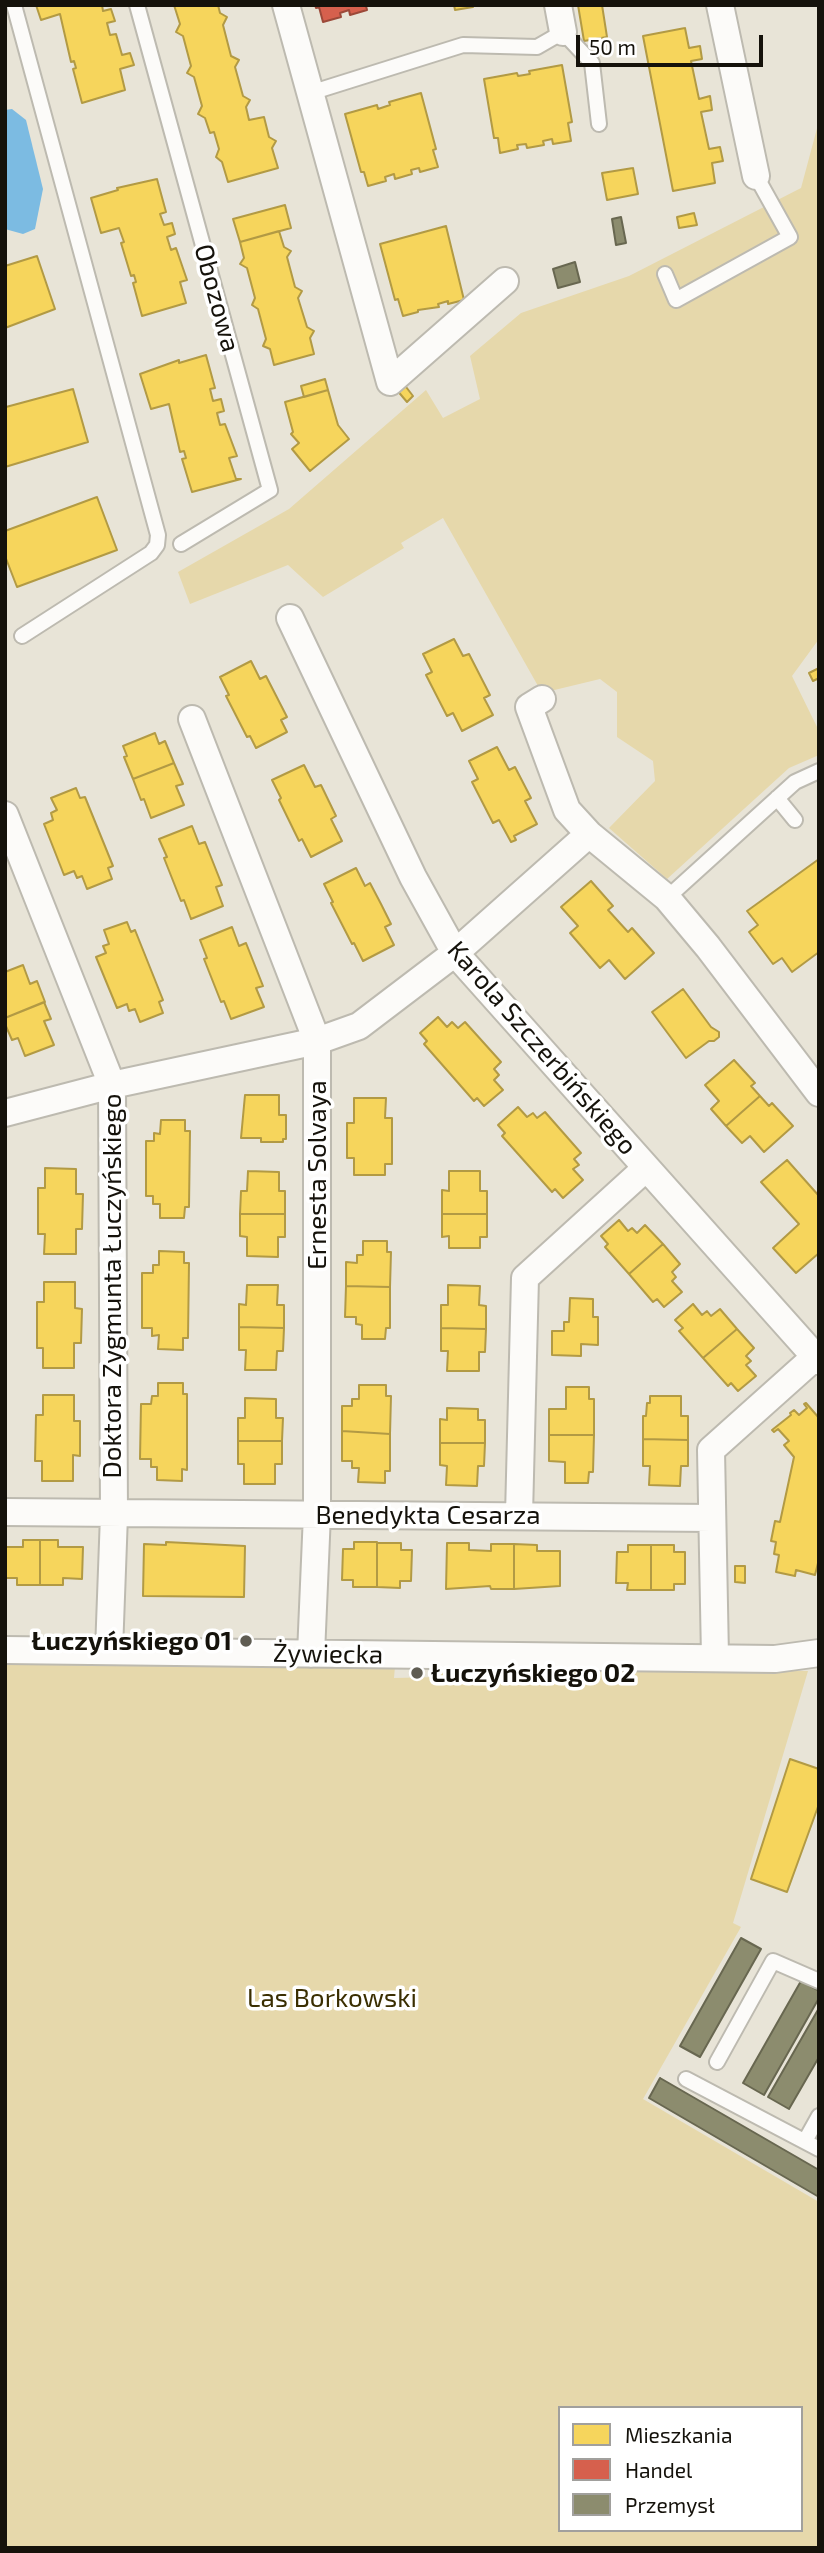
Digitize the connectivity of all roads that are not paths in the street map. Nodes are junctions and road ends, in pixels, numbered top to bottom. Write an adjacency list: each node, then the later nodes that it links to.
1 (14, 5): 14 (lane)
2 (136, 5): 12 (lane, Obozowa)
3 (286, 5): 7 (street)
4 (558, 5): 6 (street)
5 (720, 5): 9 (street)
6 (563, 32): 7 (lane); 8 (lane)
7 (310, 93): 11 (street)
8 (599, 124)
9 (756, 176): 10 (lane)
10 (666, 274)
11 (505, 281)
12 (181, 544)
13 (290, 618): 23 (street, Karola Szczerbińskiego)
14 (22, 636)
15 (542, 699): 21 (street)
16 (192, 719): 24 (street, Ernesta Solvaya)
17 (819, 771): 18 (lane)
18 (777, 798): 20 (lane); 22 (lane)
19 (5, 815): 25 (street, Doktora Zygmunta Łuczyńskiego)
20 (795, 820)
21 (589, 834): 22 (street); 23 (street)
22 (667, 898): 26 (street)
23 (455, 953): 24 (street); 28 (street, Karola Szczerbińskiego)
24 (317, 1041): 25 (street); 31 (street, Ernesta Solvaya)
25 (112, 1085): 27 (street); 32 (street, Doktora Zygmunta Łuczyńskiego)
26 (819, 1093)
27 (5, 1113)
28 (646, 1168): 29 (street, Karola Szczerbińskiego); 33 (street)
29 (817, 1359): 34 (street)
30 (5, 1512): 32 (street, Benedykta Cesarza)
31 (317, 1514): 32 (street, Benedykta Cesarza); 33 (street, Benedykta Cesarza); 38 (street, Ernesta Solvaya)
32 (114, 1515): 36 (street, Doktora Zygmunta Łuczyńskiego)
33 (519, 1515): 34 (street, Benedykta Cesarza)
34 (712, 1518): 39 (street)
35 (5, 1650): 36 (street, Żywiecka)
36 (109, 1651): 38 (street, Żywiecka)
37 (819, 1653): 39 (street, Żywiecka)
38 (311, 1654): 39 (street, Żywiecka)
39 (715, 1657)
40 (819, 1981): 41 (lane)
41 (717, 2062)
42 (687, 2079): 44 (lane)
43 (819, 2116): 44 (lane)
44 (805, 2141): 45 (lane)
45 (819, 2149)

